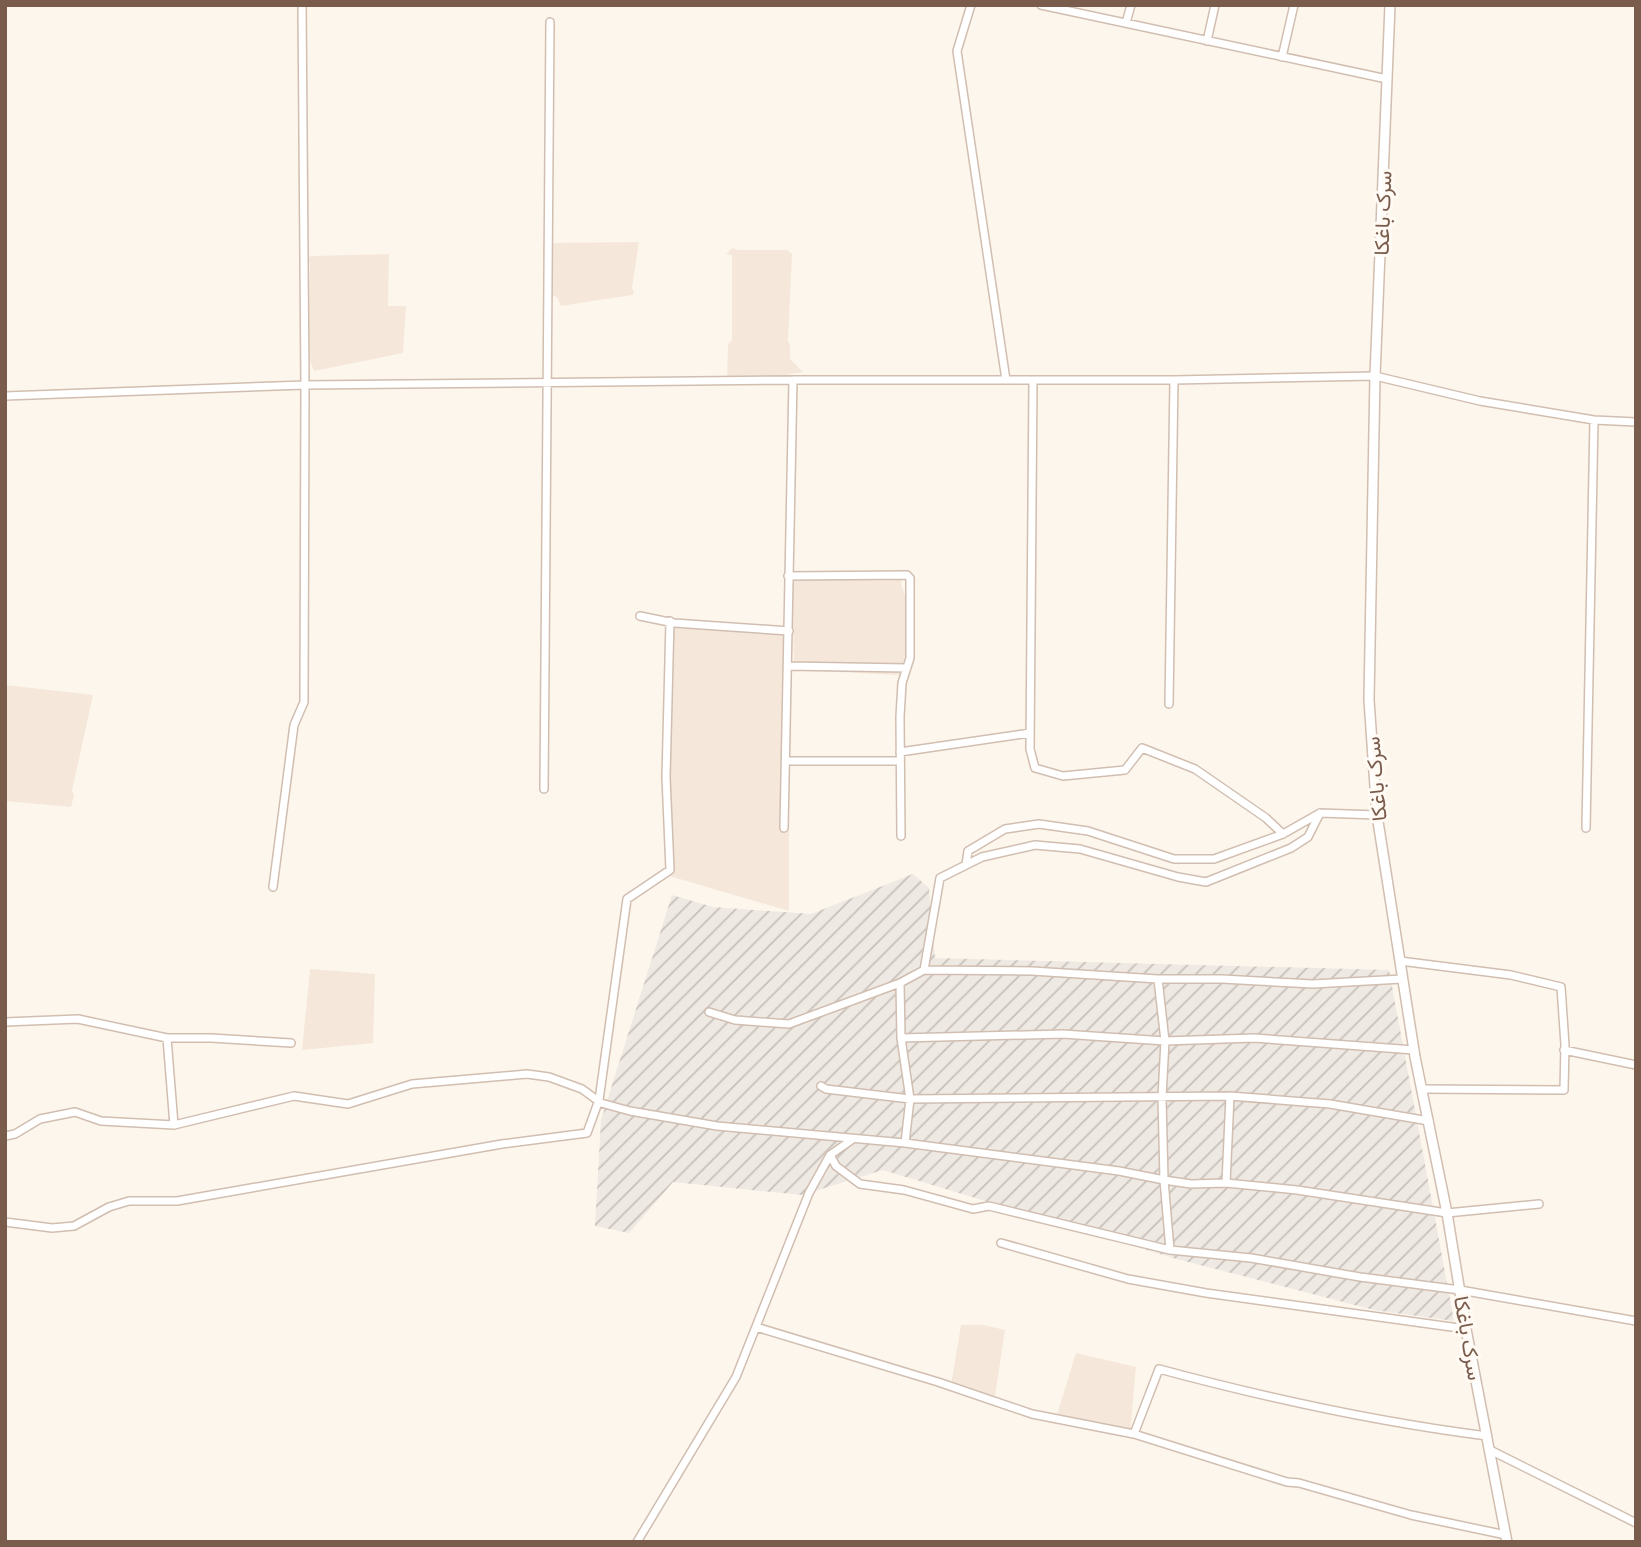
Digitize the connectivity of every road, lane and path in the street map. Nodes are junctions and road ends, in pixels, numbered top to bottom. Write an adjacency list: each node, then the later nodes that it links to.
1 (302, 5): 20 (street)
2 (971, 5): 16 (street)
3 (1041, 5): 8 (street)
4 (1131, 5): 10 (street)
5 (1214, 5): 11 (street)
6 (1294, 5): 12 (street)
7 (1390, 5): 13 (street, سرک باغکا)
8 (1051, 6): 10 (street)
9 (550, 22): 19 (street)
10 (1126, 23): 11 (street)
11 (1207, 41): 12 (street)
12 (1282, 57): 13 (street)
13 (1387, 79): 14 (street, سرک باغکا)
14 (1375, 376): 18 (street); 22 (street); 37 (street, سرک باغکا)
15 (793, 380): 16 (street); 19 (street); 24 (street)
16 (1006, 380): 17 (street)
17 (1033, 380): 18 (street); 31 (street)
18 (1174, 380): 30 (street)
19 (548, 382): 20 (street); 35 (street)
20 (305, 385): 21 (street); 43 (street)
21 (5, 396)
22 (1594, 420): 23 (street); 39 (street)
23 (1636, 422)
24 (789, 576): 27 (street); 29 (street)
25 (640, 615): 26 (street)
26 (670, 621): 27 (street); 63 (street)
27 (789, 631): 28 (street)
28 (788, 666): 29 (street); 33 (street)
29 (907, 668): 32 (street)
30 (1169, 704)
31 (1030, 733): 32 (street); 40 (street)
32 (900, 752): 34 (street)
33 (786, 761): 34 (street); 38 (street)
34 (900, 761): 41 (street)
35 (544, 789)
36 (1320, 813): 37 (street); 40 (street); 42 (street)
37 (1377, 815): 44 (street, سرک باغکا)
38 (784, 828)
39 (1586, 828)
40 (1283, 834): 42 (street)
41 (901, 836)
42 (966, 865): 45 (street)
43 (273, 887)
44 (1400, 961): 47 (street, سرک باغکا); 56 (street)
45 (924, 970): 46 (street); 48 (street)
46 (1158, 979): 47 (street); 53 (street)
47 (1402, 979): 55 (street, سرک باغکا)
48 (900, 983): 49 (street); 52 (street)
49 (709, 1012)
50 (5, 1022): 51 (street)
51 (167, 1038): 54 (street); 65 (street)
52 (901, 1038): 53 (street); 62 (street)
53 (1165, 1041): 55 (street); 61 (street)
54 (291, 1043)
55 (1414, 1050): 59 (street, سرک باغکا)
56 (1564, 1050): 57 (street); 59 (street)
57 (1636, 1065)
58 (821, 1086): 62 (street)
59 (1421, 1089): 64 (street, سرک باغکا)
60 (1230, 1096): 61 (street); 64 (street); 71 (street)
61 (1162, 1097): 62 (street); 70 (street)
62 (910, 1099): 68 (street)
63 (599, 1100): 65 (street); 67 (street); 74 (street)
64 (1429, 1121): 73 (street, سرک باغکا)
65 (174, 1125): 66 (street)
66 (5, 1136)
67 (853, 1139): 68 (street); 69 (street)
68 (905, 1143): 70 (street)
69 (830, 1155): 76 (street); 79 (street)
70 (1164, 1180): 71 (street); 76 (street)
71 (1226, 1183): 73 (street)
72 (1539, 1204): 73 (street)
73 (1447, 1213): 77 (street, سرک باغکا)
74 (5, 1222)
75 (1001, 1243): 80 (street)
76 (1170, 1250): 77 (street)
77 (1460, 1290): 78 (street); 80 (street, سرک باغکا)
78 (1636, 1321)
79 (756, 1327): 81 (street); 86 (street)
80 (1466, 1329): 82 (street, سرک باغکا)
81 (1135, 1434): 82 (street); 85 (street)
82 (1487, 1436): 83 (street, سرک باغکا)
83 (1490, 1450): 84 (street); 85 (street, سرک باغکا)
84 (1636, 1523)
85 (1507, 1538)
86 (637, 1542)

